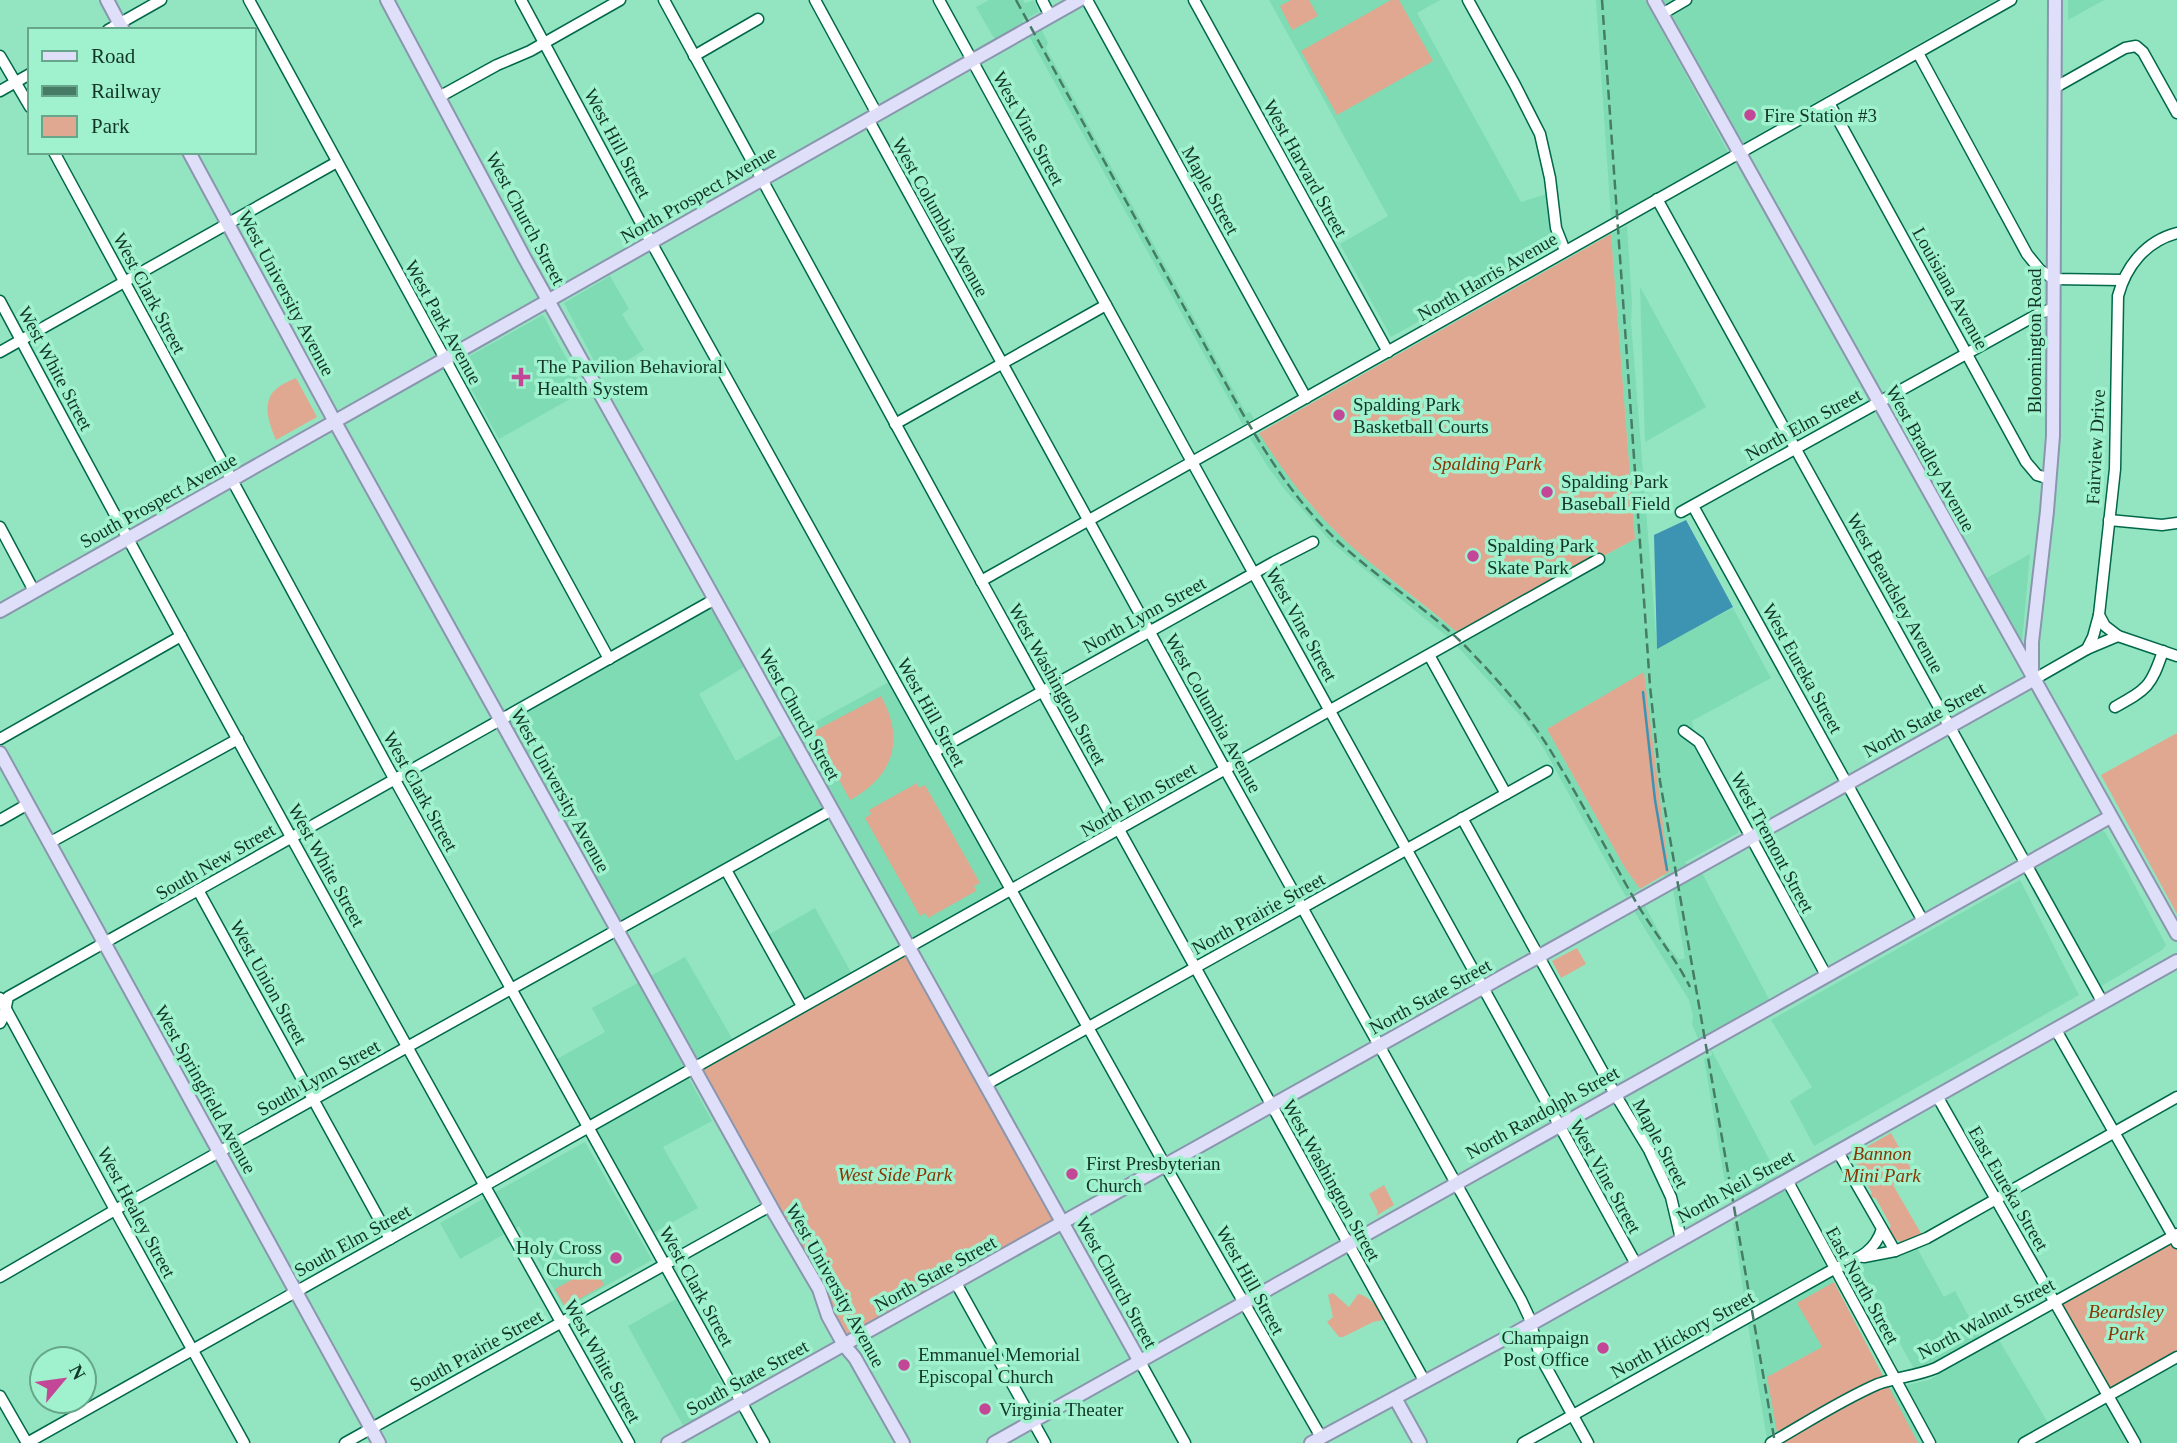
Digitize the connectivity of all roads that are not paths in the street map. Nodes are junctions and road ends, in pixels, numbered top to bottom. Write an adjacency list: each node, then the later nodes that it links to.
1 (107, 0): 22 (main road)
2 (161, 0): 22 (street)
3 (249, 0): 40 (street, West Park Avenue)
4 (387, 0): 32 (main road, West Church Street)
5 (521, 0): 23 (street, West Hill Street)
6 (620, 0): 23 (street)
7 (664, 0): 26 (street, West Washington Street)
8 (815, 0): 36 (street, West Columbia Avenue)
9 (939, 0): 27 (street, West Vine Street)
10 (1042, 0): 20 (street)
11 (1079, 0): 20 (main road, North Prospect Avenue)
12 (1087, 0): 60 (street, Maple Street)
13 (1194, 0): 56 (street, West Harvard Street)
14 (1654, 0): 19 (main road, West Bradley Avenue)
15 (1686, 0): 19 (street)
16 (2011, 0): 24 (street, North Harris Avenue)
17 (2055, 0): 30 (main road, Bloomington Road)
18 (1472, 2): 46 (street)
19 (1662, 14): 37 (main road, West Bradley Avenue)
20 (1051, 16): 27 (main road, North Prospect Avenue)
21 (758, 19): 26 (street)
22 (117, 28)
23 (544, 43): 32 (street); 45 (street, West Hill Street)
24 (1917, 53): 34 (street, North Harris Avenue); 47 (street)
25 (0, 56): 29 (street)
26 (694, 56): 41 (street, West Washington Street)
27 (972, 61): 36 (main road, North Prospect Avenue); 52 (street, West Vine Street)
28 (28, 75): 29 (street)
29 (16, 82): 31 (street); 33 (street)
30 (2056, 87): 35 (street); 47 (main road, Bloomington Road)
31 (0, 91)
32 (439, 97): 50 (main road, West Church Street)
33 (28, 103)
34 (1829, 103): 37 (street, North Harris Avenue); 57 (street, Louisiana Avenue)
35 (2177, 113)
36 (872, 117): 41 (main road, North Prospect Avenue); 59 (street, West Columbia Avenue)
37 (1739, 153): 42 (street, North Harris Avenue); 61 (main road, West Bradley Avenue)
38 (55, 154): 49 (street, West Clark Street)
39 (190, 154): 43 (main road, West University Avenue)
40 (337, 162): 43 (street); 58 (street, West Park Avenue)
41 (761, 180): 45 (main road, North Prospect Avenue); 63 (street, West Washington Street)
42 (1657, 199): 46 (street, North Harris Avenue); 64 (street, West Beardsley Avenue)
43 (228, 223): 49 (street); 62 (main road, West University Avenue)
44 (2177, 233): 48 (street)
45 (651, 242): 50 (main road, North Prospect Avenue); 100 (street, West Hill Street)
46 (1565, 251): 56 (street, North Harris Avenue)
47 (2054, 279): 48 (street); 53 (main road, Bloomington Road)
48 (2122, 280): 71 (street, Fairview Drive)
49 (124, 282): 54 (street); 67 (street, West Clark Street)
50 (548, 301): 58 (main road, North Prospect Avenue); 80 (main road, West Church Street)
51 (0, 302): 54 (street, West White Street)
52 (1106, 305): 59 (street); 65 (street, West Vine Street)
53 (2054, 308): 57 (street, North Elm Street); 66 (main road, Bloomington Road)
54 (21, 340): 55 (street); 74 (street, West White Street)
55 (0, 352)
56 (1388, 352): 60 (street, North Harris Avenue)
57 (1967, 354): 61 (street, North Elm Street); 66 (street, Louisiana Avenue)
58 (444, 359): 62 (main road, North Prospect Avenue); 90 (street, West Park Avenue)
59 (1002, 363): 63 (street); 70 (street, West Columbia Avenue)
60 (1306, 398): 65 (street, North Harris Avenue)
61 (1878, 402): 64 (street, North Elm Street); 91 (main road, West Bradley Avenue)
62 (335, 422): 67 (main road, South Prospect Avenue); 95 (main road, West University Avenue)
63 (895, 424): 78 (street, West Washington Street)
64 (1796, 449): 68 (street, North Elm Street); 96 (street, West Beardsley Avenue)
65 (1192, 461): 70 (street, North Harris Avenue); 77 (street, West Vine Street)
66 (2050, 479): 91 (main road, Bloomington Road)
67 (231, 481): 74 (main road, South Prospect Avenue); 104 (street, West Clark Street)
68 (1693, 506): 69 (street, North Elm Street); 105 (street, West Eureka Street)
69 (1681, 512)
70 (1088, 520): 78 (street, North Harris Avenue); 83 (street, West Columbia Avenue)
71 (2109, 520): 72 (street); 82 (street, Fairview Drive)
72 (2177, 523)
73 (0, 527): 79 (street)
74 (128, 539): 79 (main road, South Prospect Avenue); 84 (street, West White Street)
75 (1313, 542): 77 (street, North Lynn Street)
76 (1598, 559): 88 (street, North Elm Street)
77 (1258, 571): 83 (street, North Lynn Street); 94 (street, West Vine Street)
78 (981, 581): 92 (street, West Washington Street)
79 (34, 591): 81 (main road, South Prospect Avenue)
80 (715, 599): 90 (street, South New Street); 108 (main road, West Church Street)
81 (0, 611)
82 (2099, 615): 85 (street); 86 (street, Fairview Drive)
83 (1150, 632): 92 (street, North Lynn Street); 102 (street, West Columbia Avenue)
84 (181, 636): 98 (street); 99 (street, West White Street)
85 (2118, 636): 86 (street); 87 (street)
86 (2087, 649): 91 (street)
87 (2163, 651): 89 (street); 93 (street)
88 (1429, 655): 94 (street, North Elm Street); 106 (street)
89 (2177, 656)
90 (609, 659): 95 (street, South New Street)
91 (2033, 680): 96 (main road, North State Street); 109 (main road, West Bradley Avenue)
92 (1042, 692): 100 (street, North Lynn Street); 112 (street, West Washington Street)
93 (2115, 707)
94 (1330, 711): 102 (street, North Elm Street); 116 (street, West Vine Street)
95 (501, 720): 104 (street, South New Street); 123 (main road, West University Avenue)
96 (1950, 727): 105 (main road, North State Street); 117 (street, West Beardsley Avenue)
97 (1684, 730): 114 (street, West Tremont Street)
98 (0, 739)
99 (238, 739): 113 (street, West White Street); 115 (street)
100 (934, 752): 120 (street, West Hill Street)
101 (0, 753): 107 (main road, West Springfield Avenue)
102 (1225, 769): 112 (street, North Elm Street); 121 (street, West Columbia Avenue)
103 (1547, 771): 106 (street, North Prairie Street)
104 (395, 780): 113 (street, South New Street); 132 (street, West Clark Street)
105 (1848, 784): 114 (main road, North State Street); 122 (street, West Eureka Street)
106 (1506, 794): 110 (street, North Prairie Street)
107 (28, 804): 111 (street); 115 (main road, West Springfield Avenue)
108 (832, 810): 118 (street); 126 (main road, West Church Street)
109 (2110, 817): 117 (main road, North Randolph Street); 124 (main road, West Bradley Avenue)
110 (1462, 818): 116 (street, North Prairie Street); 127 (street, Maple Street)
111 (0, 820)
112 (1118, 830): 120 (street, North Elm Street); 129 (street, West Washington Street)
113 (292, 837): 119 (street, South New Street); 141 (street, West White Street)
114 (1750, 839): 127 (main road, North State Street); 130 (street, West Tremont Street)
115 (49, 843): 125 (main road, West Springfield Avenue)
116 (1406, 849): 121 (street, North Prairie Street); 131 (street, West Vine Street)
117 (2026, 864): 122 (main road, North Randolph Street); 134 (street, West Beardsley Avenue)
118 (726, 870): 123 (street); 135 (street)
119 (198, 890): 125 (street, South New Street); 147 (street, West Union Street)
120 (1012, 891): 126 (street, North Elm Street); 138 (street, West Hill Street)
121 (1302, 908): 129 (street, North Prairie Street); 140 (street, West Columbia Avenue)
122 (1923, 921): 130 (main road, North Randolph Street)
123 (617, 930): 132 (street, South Lynn Street); 142 (main road, West University Avenue)
124 (2177, 934)
125 (105, 944): 136 (street, South New Street); 153 (main road, West Springfield Avenue)
126 (908, 948): 135 (street, North Elm Street); 143 (main road, West Church Street)
127 (1539, 957): 131 (main road, North State Street); 144 (street, Maple Street)
128 (2177, 961): 134 (main road, North Neil Street)
129 (1195, 969): 138 (street, North Prairie Street); 148 (street, West Washington Street)
130 (1826, 975): 144 (main road, North Randolph Street)
131 (1482, 988): 140 (main road, North State Street); 149 (street, West Vine Street)
132 (511, 990): 141 (street, South Lynn Street); 150 (street, West Clark Street)
133 (0, 998): 136 (street, West Healey Street)
134 (2103, 1003): 139 (main road, North Neil Street)
135 (802, 1006): 142 (street, North Elm Street)
136 (6, 1009): 137 (street, South New Street); 160 (street, West Healey Street)
137 (0, 1023)
138 (1088, 1028): 143 (street, North Prairie Street); 154 (street, West Hill Street)
139 (2056, 1030): 145 (main road, North Neil Street); 151 (street)
140 (1379, 1046): 148 (main road, North State Street); 156 (street, West Columbia Avenue)
141 (407, 1047): 147 (street, South Lynn Street); 157 (street, West White Street)
142 (694, 1068): 150 (street, South Elm Street); 159 (main road, West University Avenue)
143 (985, 1085): 161 (main road, West Church Street)
144 (1615, 1094): 149 (main road, North Randolph Street); 165 (street, Maple Street)
145 (1937, 1096): 152 (main road, North Neil Street); 158 (street, East Eureka Street)
146 (2177, 1097): 151 (street, North Hickory Street)
147 (313, 1100): 153 (street, South Lynn Street); 164 (street, West Union Street)
148 (1272, 1107): 154 (main road, North State Street); 166 (street, West Washington Street)
149 (1558, 1125): 156 (main road, North Randolph Street); 169 (street, West Vine Street)
150 (588, 1127): 157 (street, South Elm Street); 170 (street, West Clark Street)
151 (2115, 1133): 158 (street, North Hickory Street); 163 (street)
152 (1838, 1152): 155 (main road, North Neil Street); 162 (street)
153 (219, 1153): 160 (street, South Lynn Street); 174 (main road, West Springfield Avenue)
154 (1165, 1166): 161 (main road, North State Street); 176 (street, West Hill Street)
155 (1787, 1180): 165 (main road, North Neil Street); 171 (street, East North Street)
156 (1455, 1183): 166 (main road, North Randolph Street); 178 (street, West Columbia Avenue)
157 (485, 1186): 164 (street, South Elm Street); 177 (street, West White Street)
158 (1996, 1199): 167 (street, North Hickory Street); 175 (street, East Eureka Street)
159 (771, 1206): 170 (street, South Prairie Street); 179 (main road, West University Avenue)
160 (115, 1210): 172 (street, South Lynn Street); 180 (street, West Healey Street)
161 (1063, 1224): 173 (main road, North State Street); 182 (main road, West Church Street)
162 (1882, 1229): 167 (street); 168 (street, North Hickory Street)
163 (2176, 1238): 175 (street, North Walnut Street)
164 (390, 1239): 174 (street, South Elm Street)
165 (1681, 1239): 169 (main road, North Neil Street)
166 (1348, 1243): 176 (main road, North Randolph Street); 184 (street, West Washington Street)
167 (1895, 1251): 168 (street, North Hickory Street)
168 (1860, 1258): 171 (street, North Hickory Street)
169 (1636, 1264): 178 (main road, North Neil Street)
170 (664, 1265): 177 (street, South Prairie Street); 188 (street, West Clark Street)
171 (1834, 1269): 183 (street, East North Street); 189 (street, North Hickory Street)
172 (0, 1277)
173 (956, 1283): 179 (main road, North State Street); 190 (street)
174 (296, 1292): 180 (street, South Elm Street); 191 (main road, West Springfield Avenue)
175 (2055, 1301): 183 (street, North Walnut Street); 186 (street, East Eureka Street)
176 (1242, 1302): 182 (main road, North Randolph Street); 192 (street, West Hill Street)
177 (562, 1322): 191 (street, South Prairie Street); 197 (street, West White Street)
178 (1530, 1324): 184 (main road, North Neil Street); 189 (street, West Columbia Avenue)
179 (844, 1345): 188 (main road, South State Street); 200 (main road, West University Avenue)
180 (192, 1350): 193 (street, South Elm Street); 194 (street, West Healey Street)
181 (2177, 1357): 186 (street)
182 (1139, 1360): 190 (main road, North Randolph Street); 203 (street, West Church Street)
183 (1895, 1379): 207 (street, North Walnut Street); 208 (street, East North Street)
184 (1425, 1382): 187 (main road, North Neil Street)
185 (0, 1395): 193 (street)
186 (2109, 1396): 209 (street); 210 (street, East Eureka Street)
187 (1395, 1398): 192 (main road, North Neil Street); 204 (main road)
188 (741, 1402): 198 (main road, South State Street); 199 (street, West Clark Street)
189 (1573, 1415): 205 (street, North Hickory Street); 206 (street, West Columbia Avenue)
190 (1033, 1421): 201 (main road, North Randolph Street); 202 (street)
191 (371, 1428): 195 (street, South Prairie Street); 196 (main road, West Springfield Avenue)
192 (1316, 1440)
193 (27, 1443)
194 (244, 1443)
195 (345, 1443)
196 (379, 1443)
197 (629, 1443)
198 (668, 1443)
199 (764, 1443)
200 (902, 1443)
201 (994, 1443)
202 (1045, 1443)
203 (1185, 1443)
204 (1420, 1443)
205 (1523, 1443)
206 (1588, 1443)
207 (1771, 1443)
208 (1930, 1443)
209 (2024, 1443)
210 (2136, 1443)

